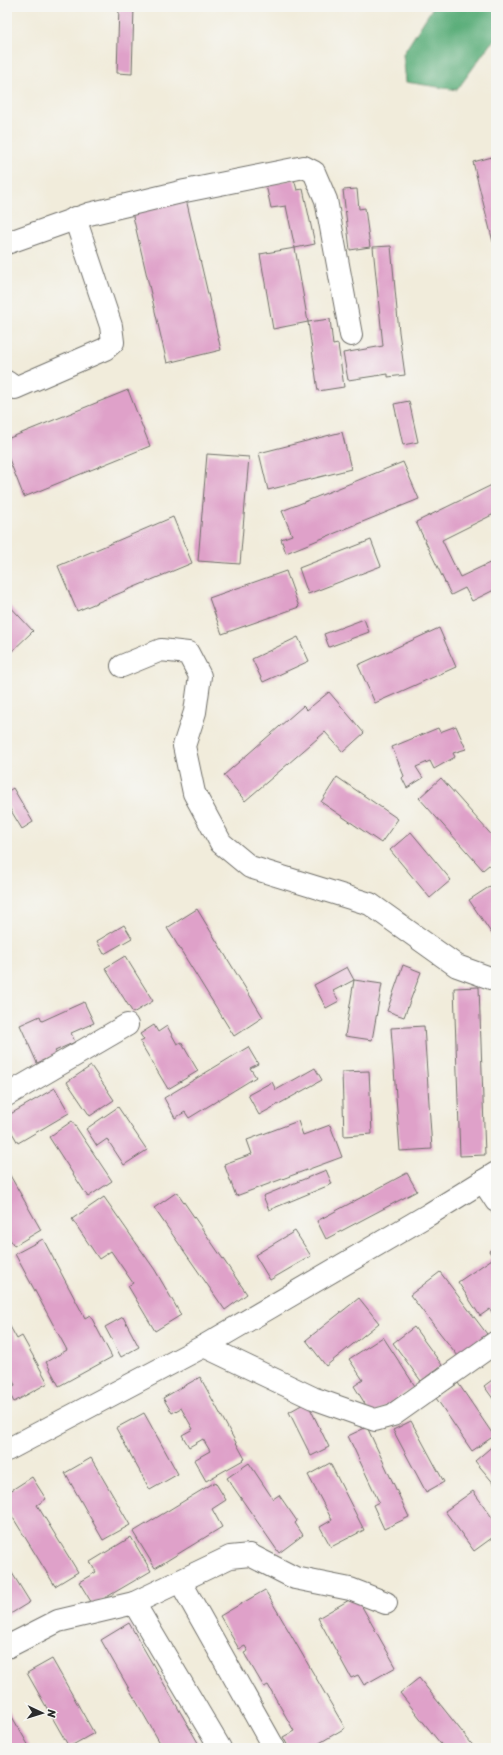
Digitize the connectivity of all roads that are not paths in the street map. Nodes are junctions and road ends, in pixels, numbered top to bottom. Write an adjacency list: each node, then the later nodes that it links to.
1 (75, 218): 2 (street); 3 (street); 4 (street)
2 (7, 243)
3 (351, 335)
4 (7, 382)
5 (122, 666): 6 (street)
6 (496, 980)
7 (127, 1025): 8 (street)
8 (7, 1095)
9 (490, 1177): 10 (street); 12 (street)
10 (496, 1202)
11 (496, 1342): 12 (street)
12 (204, 1346): 13 (street)
13 (7, 1450)
14 (180, 1581): 15 (street); 16 (street); 19 (street)
15 (386, 1603)
16 (134, 1604): 17 (street); 18 (street)
17 (7, 1646)
18 (220, 1748)
19 (274, 1748)

